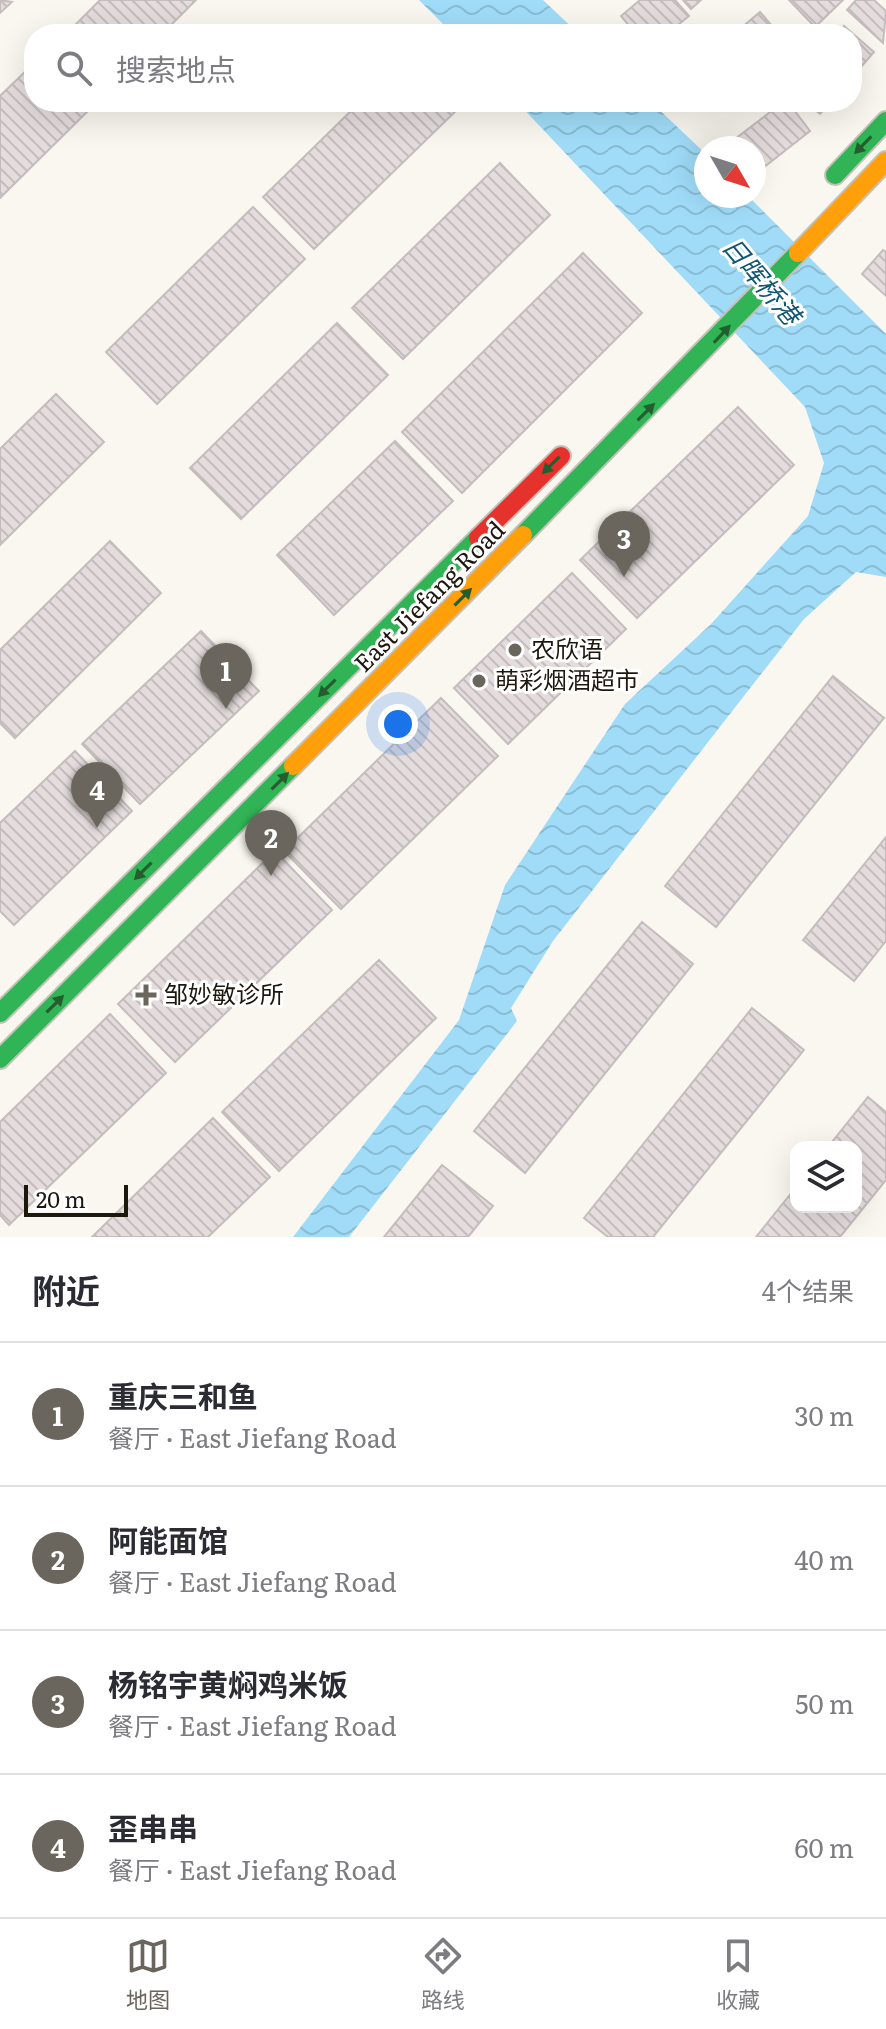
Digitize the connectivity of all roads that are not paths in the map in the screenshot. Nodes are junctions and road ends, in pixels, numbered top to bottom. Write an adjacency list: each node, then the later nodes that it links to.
1 (886, 121): 3 (main road, one-way to 3)
2 (886, 161): 6 (main road, East Jiefang Road, one-way to 2)
3 (819, 191)
4 (578, 438): 5 (main road, East Jiefang Road, one-way to 5)
5 (0, 1013)
6 (0, 1059)

